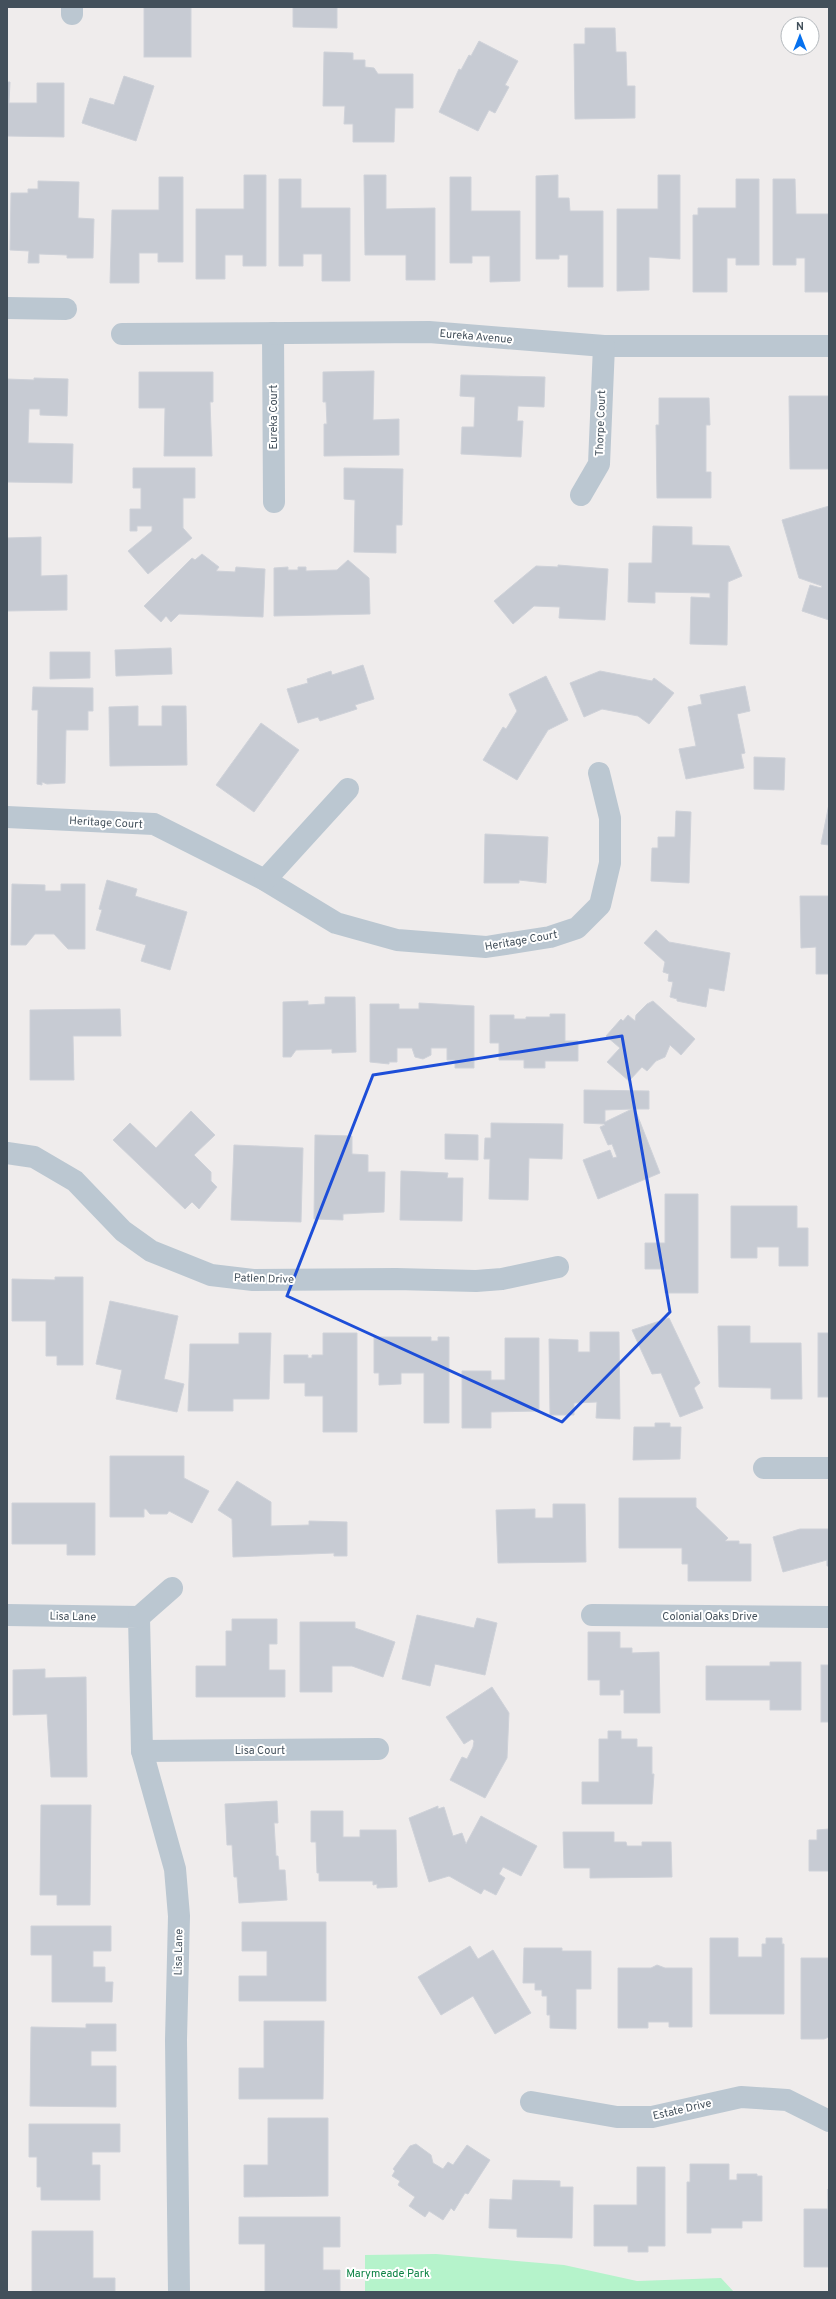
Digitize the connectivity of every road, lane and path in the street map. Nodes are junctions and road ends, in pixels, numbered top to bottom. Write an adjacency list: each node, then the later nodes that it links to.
1 (7, 308): 2 (street)
2 (66, 309)
3 (273, 333): 4 (street, Eureka Avenue); 5 (street, Eureka Avenue); 8 (street, Eureka Court)
4 (122, 334)
5 (604, 346): 6 (street, Eureka Avenue); 7 (street, Thorpe Court)
6 (829, 346)
7 (581, 495)
8 (274, 502)
9 (599, 773): 12 (street, Heritage Court)
10 (348, 789): 12 (street)
11 (7, 817): 12 (street, Heritage Court)
12 (265, 880)
13 (7, 1154): 14 (street, Patlen Drive)
14 (558, 1267)
15 (764, 1468): 16 (street)
16 (829, 1468)
17 (172, 1588): 20 (street)
18 (7, 1615): 20 (street, Lisa Lane)
19 (592, 1615): 21 (street, Colonial Oaks Drive)
20 (140, 1617): 23 (street, Lisa Lane)
21 (829, 1617)
22 (378, 1749): 23 (street, Lisa Court)
23 (142, 1751): 26 (street, Lisa Lane)
24 (531, 2102): 25 (street, Estate Drive)
25 (829, 2120)
26 (179, 2292)

